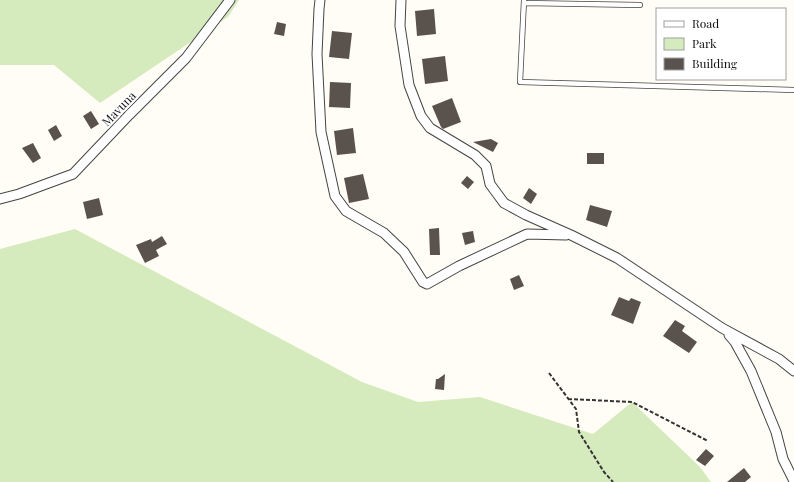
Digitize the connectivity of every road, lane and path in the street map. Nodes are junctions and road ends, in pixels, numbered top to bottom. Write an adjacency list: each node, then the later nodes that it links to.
1 (230, 0): 7 (street, Mavuna)
2 (320, 0): 8 (street)
3 (401, 0): 8 (street)
4 (524, 2): 5 (lane); 6 (lane)
5 (640, 4)
6 (794, 90)
7 (0, 199)
8 (571, 235): 9 (street)
9 (722, 328): 10 (street); 14 (street)
10 (794, 371)
11 (549, 372): 12 (path)
12 (568, 399): 13 (path); 15 (path)
13 (708, 441)
14 (794, 481)
15 (613, 482)

